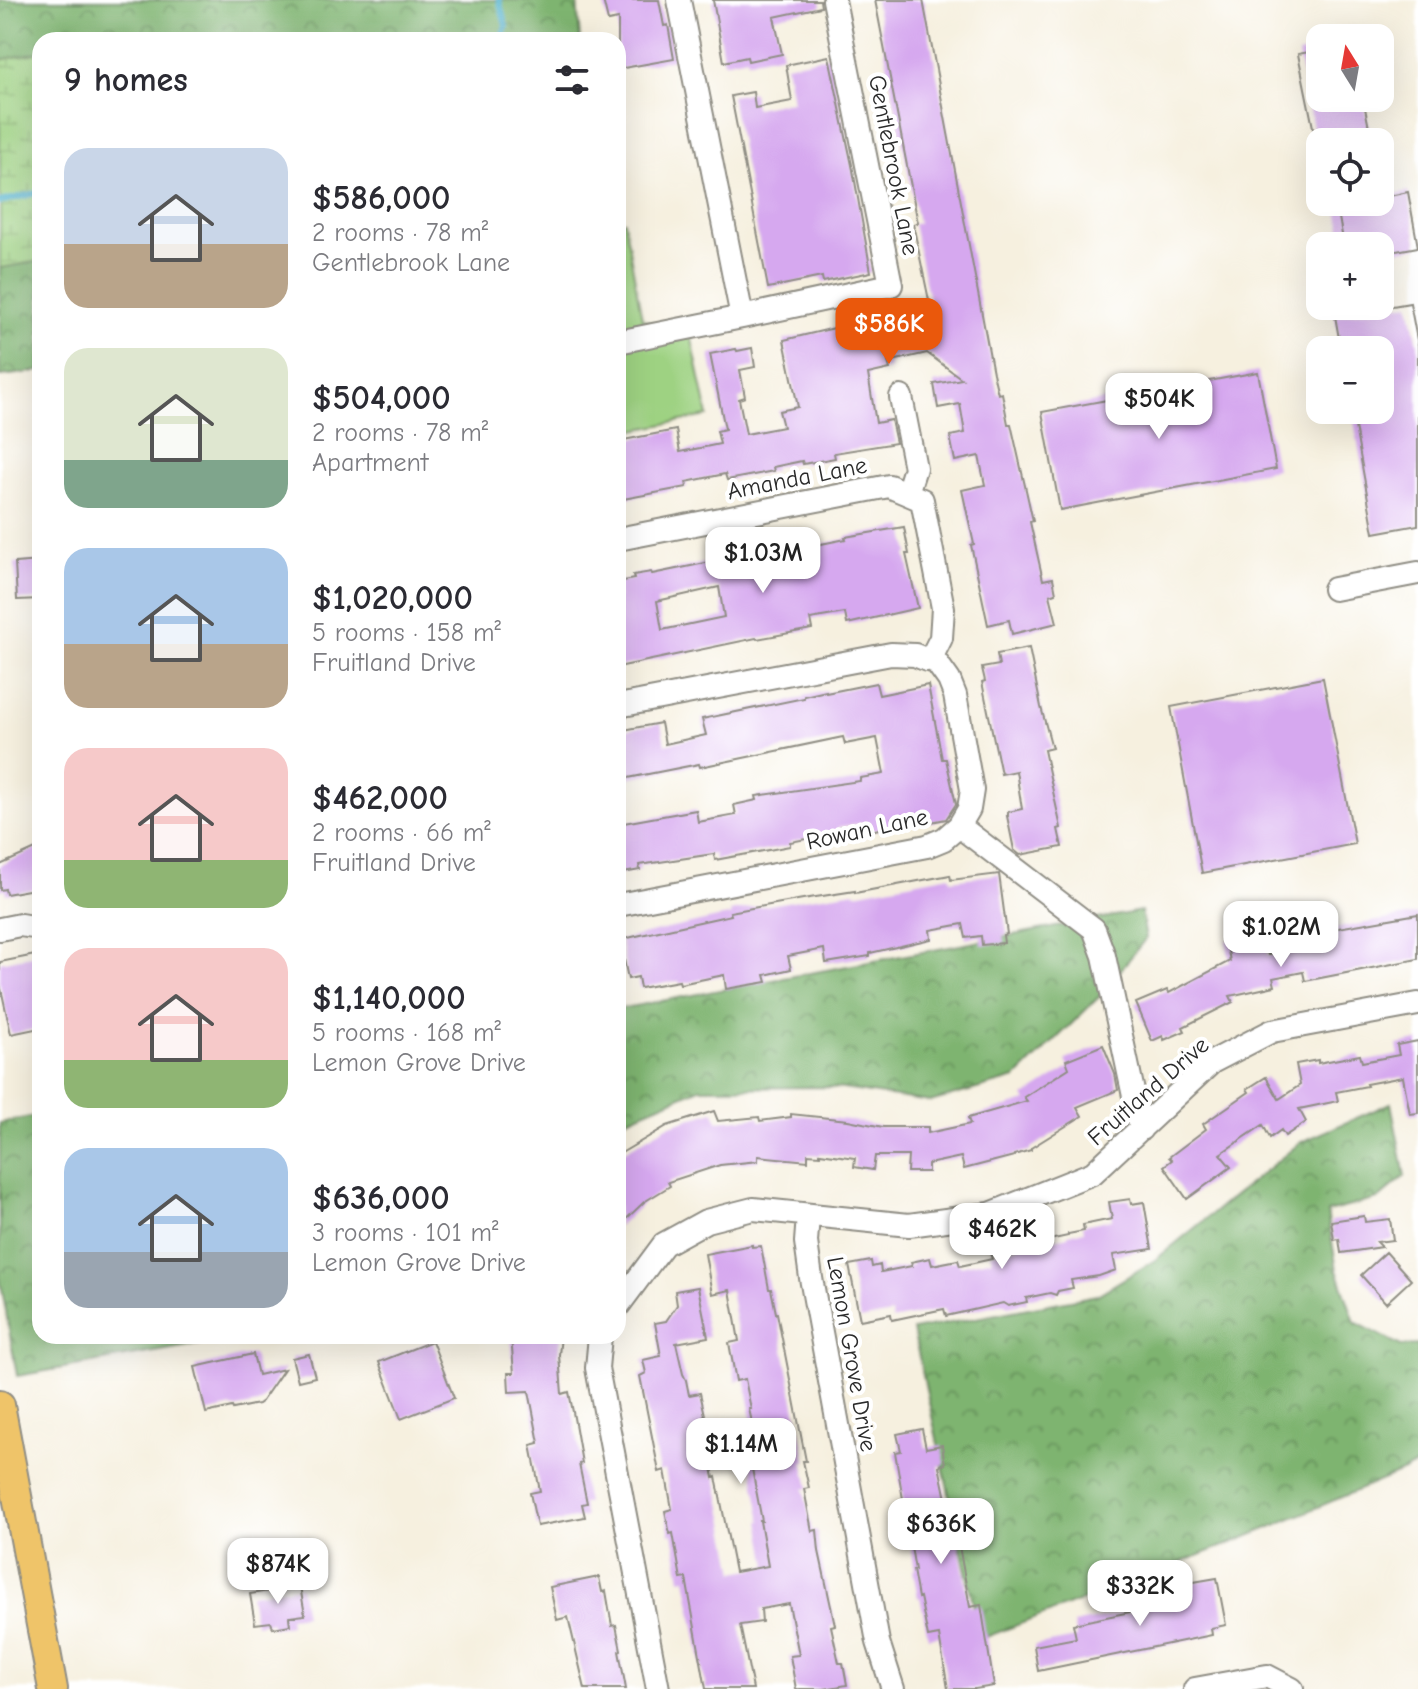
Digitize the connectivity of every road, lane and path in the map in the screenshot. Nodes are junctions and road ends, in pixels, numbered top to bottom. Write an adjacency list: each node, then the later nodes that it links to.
1 (679, 0): 3 (street)
2 (834, 0): 3 (street, Gentlebrook Lane)
3 (742, 317): 4 (street, Gentlebrook Lane)
4 (626, 340)
5 (901, 397): 6 (street)
6 (907, 493): 7 (street, Amanda Lane); 10 (street)
7 (626, 537)
8 (1418, 573): 9 (street)
9 (1334, 589)
10 (932, 656): 11 (street); 12 (street, Rowan Lane)
11 (626, 704)
12 (959, 826): 13 (street, Rowan Lane); 17 (street)
13 (626, 903)
14 (32, 927): 15 (street)
15 (0, 929)
16 (1418, 1004): 17 (street, Fruitland Drive)
17 (1141, 1129): 18 (street, Fruitland Drive)
18 (808, 1216): 19 (street, Fruitland Drive); 24 (street, Lemon Grove Drive)
19 (626, 1295)
20 (599, 1344): 23 (street)
21 (0, 1405): 22 (main road)
22 (53, 1689)
23 (658, 1689)
24 (893, 1689)
25 (1195, 1689): 26 (street)
26 (1292, 1689)

